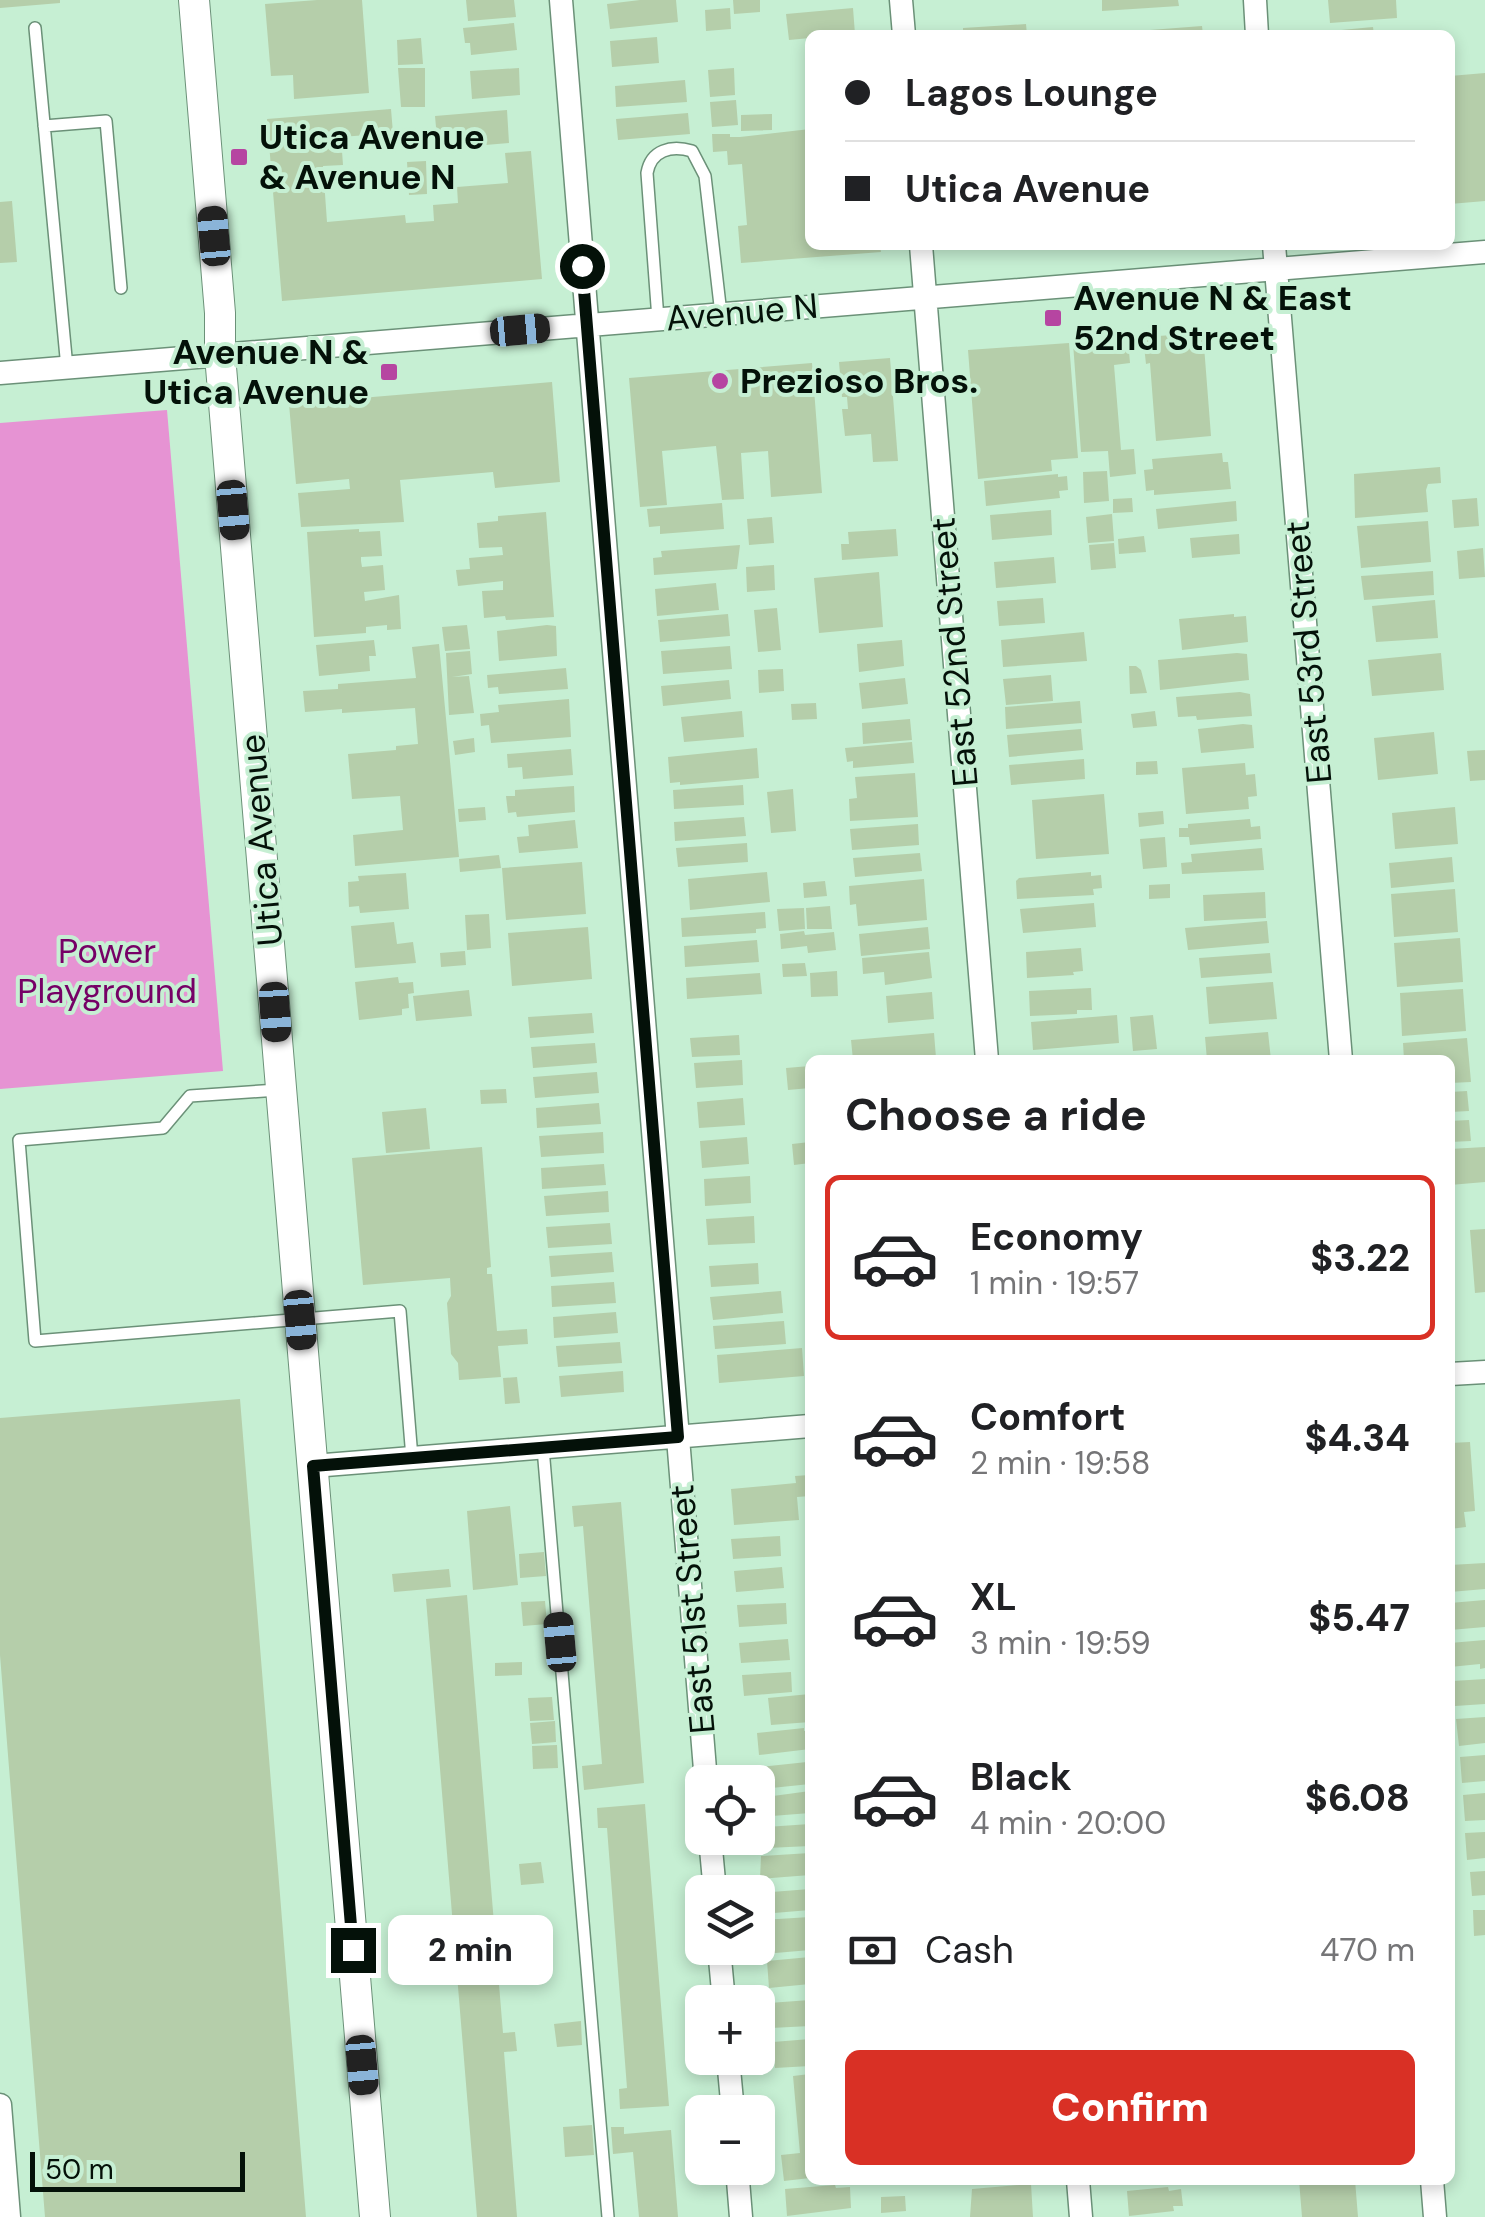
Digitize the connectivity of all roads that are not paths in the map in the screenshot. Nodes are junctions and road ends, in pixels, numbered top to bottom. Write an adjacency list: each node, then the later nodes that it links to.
1 (194, 0): 17 (main road, Utica Avenue)
2 (561, 0): 16 (street, East 51st Street)
3 (901, 0): 6 (street)
4 (1254, 0): 7 (street)
5 (35, 28): 8 (lane)
6 (904, 30)
7 (1257, 30)
8 (44, 126): 12 (lane); 18 (lane)
9 (920, 250): 13 (street, East 52nd Street)
10 (1485, 252): 11 (street, Avenue N)
11 (1275, 257): 13 (street, Avenue N); 21 (street, East 53rd Street)
12 (120, 288)
13 (925, 297): 14 (street, Avenue N); 20 (street, East 52nd Street)
14 (720, 314): 15 (street, Avenue N); 15 (lane)
15 (658, 319): 16 (street, Avenue N)
16 (587, 325): 17 (street, Avenue N); 27 (street, East 51st Street)
17 (220, 355): 18 (street, Avenue N); 22 (main road, Utica Avenue)
18 (67, 368): 19 (street, Avenue N)
19 (0, 373)
20 (987, 1055)
21 (1341, 1055)
22 (281, 1089): 23 (main road, Utica Avenue); 23 (lane)
23 (300, 1320): 29 (lane); 30 (main road, Utica Avenue)
24 (1485, 1372): 25 (street)
25 (1455, 1374)
26 (805, 1426): 27 (street)
27 (678, 1437): 28 (street); 31 (street, East 51st Street)
28 (543, 1448): 29 (street); 38 (lane)
29 (412, 1458): 30 (street)
30 (313, 1466): 37 (main road, Utica Avenue)
31 (705, 1765)
32 (1, 2118): 36 (street)
33 (738, 2185): 39 (street)
34 (1078, 2185): 40 (street)
35 (1432, 2185): 41 (street)
36 (9, 2217)
37 (375, 2217)
38 (608, 2217)
39 (741, 2217)
40 (1081, 2217)
41 (1435, 2217)

